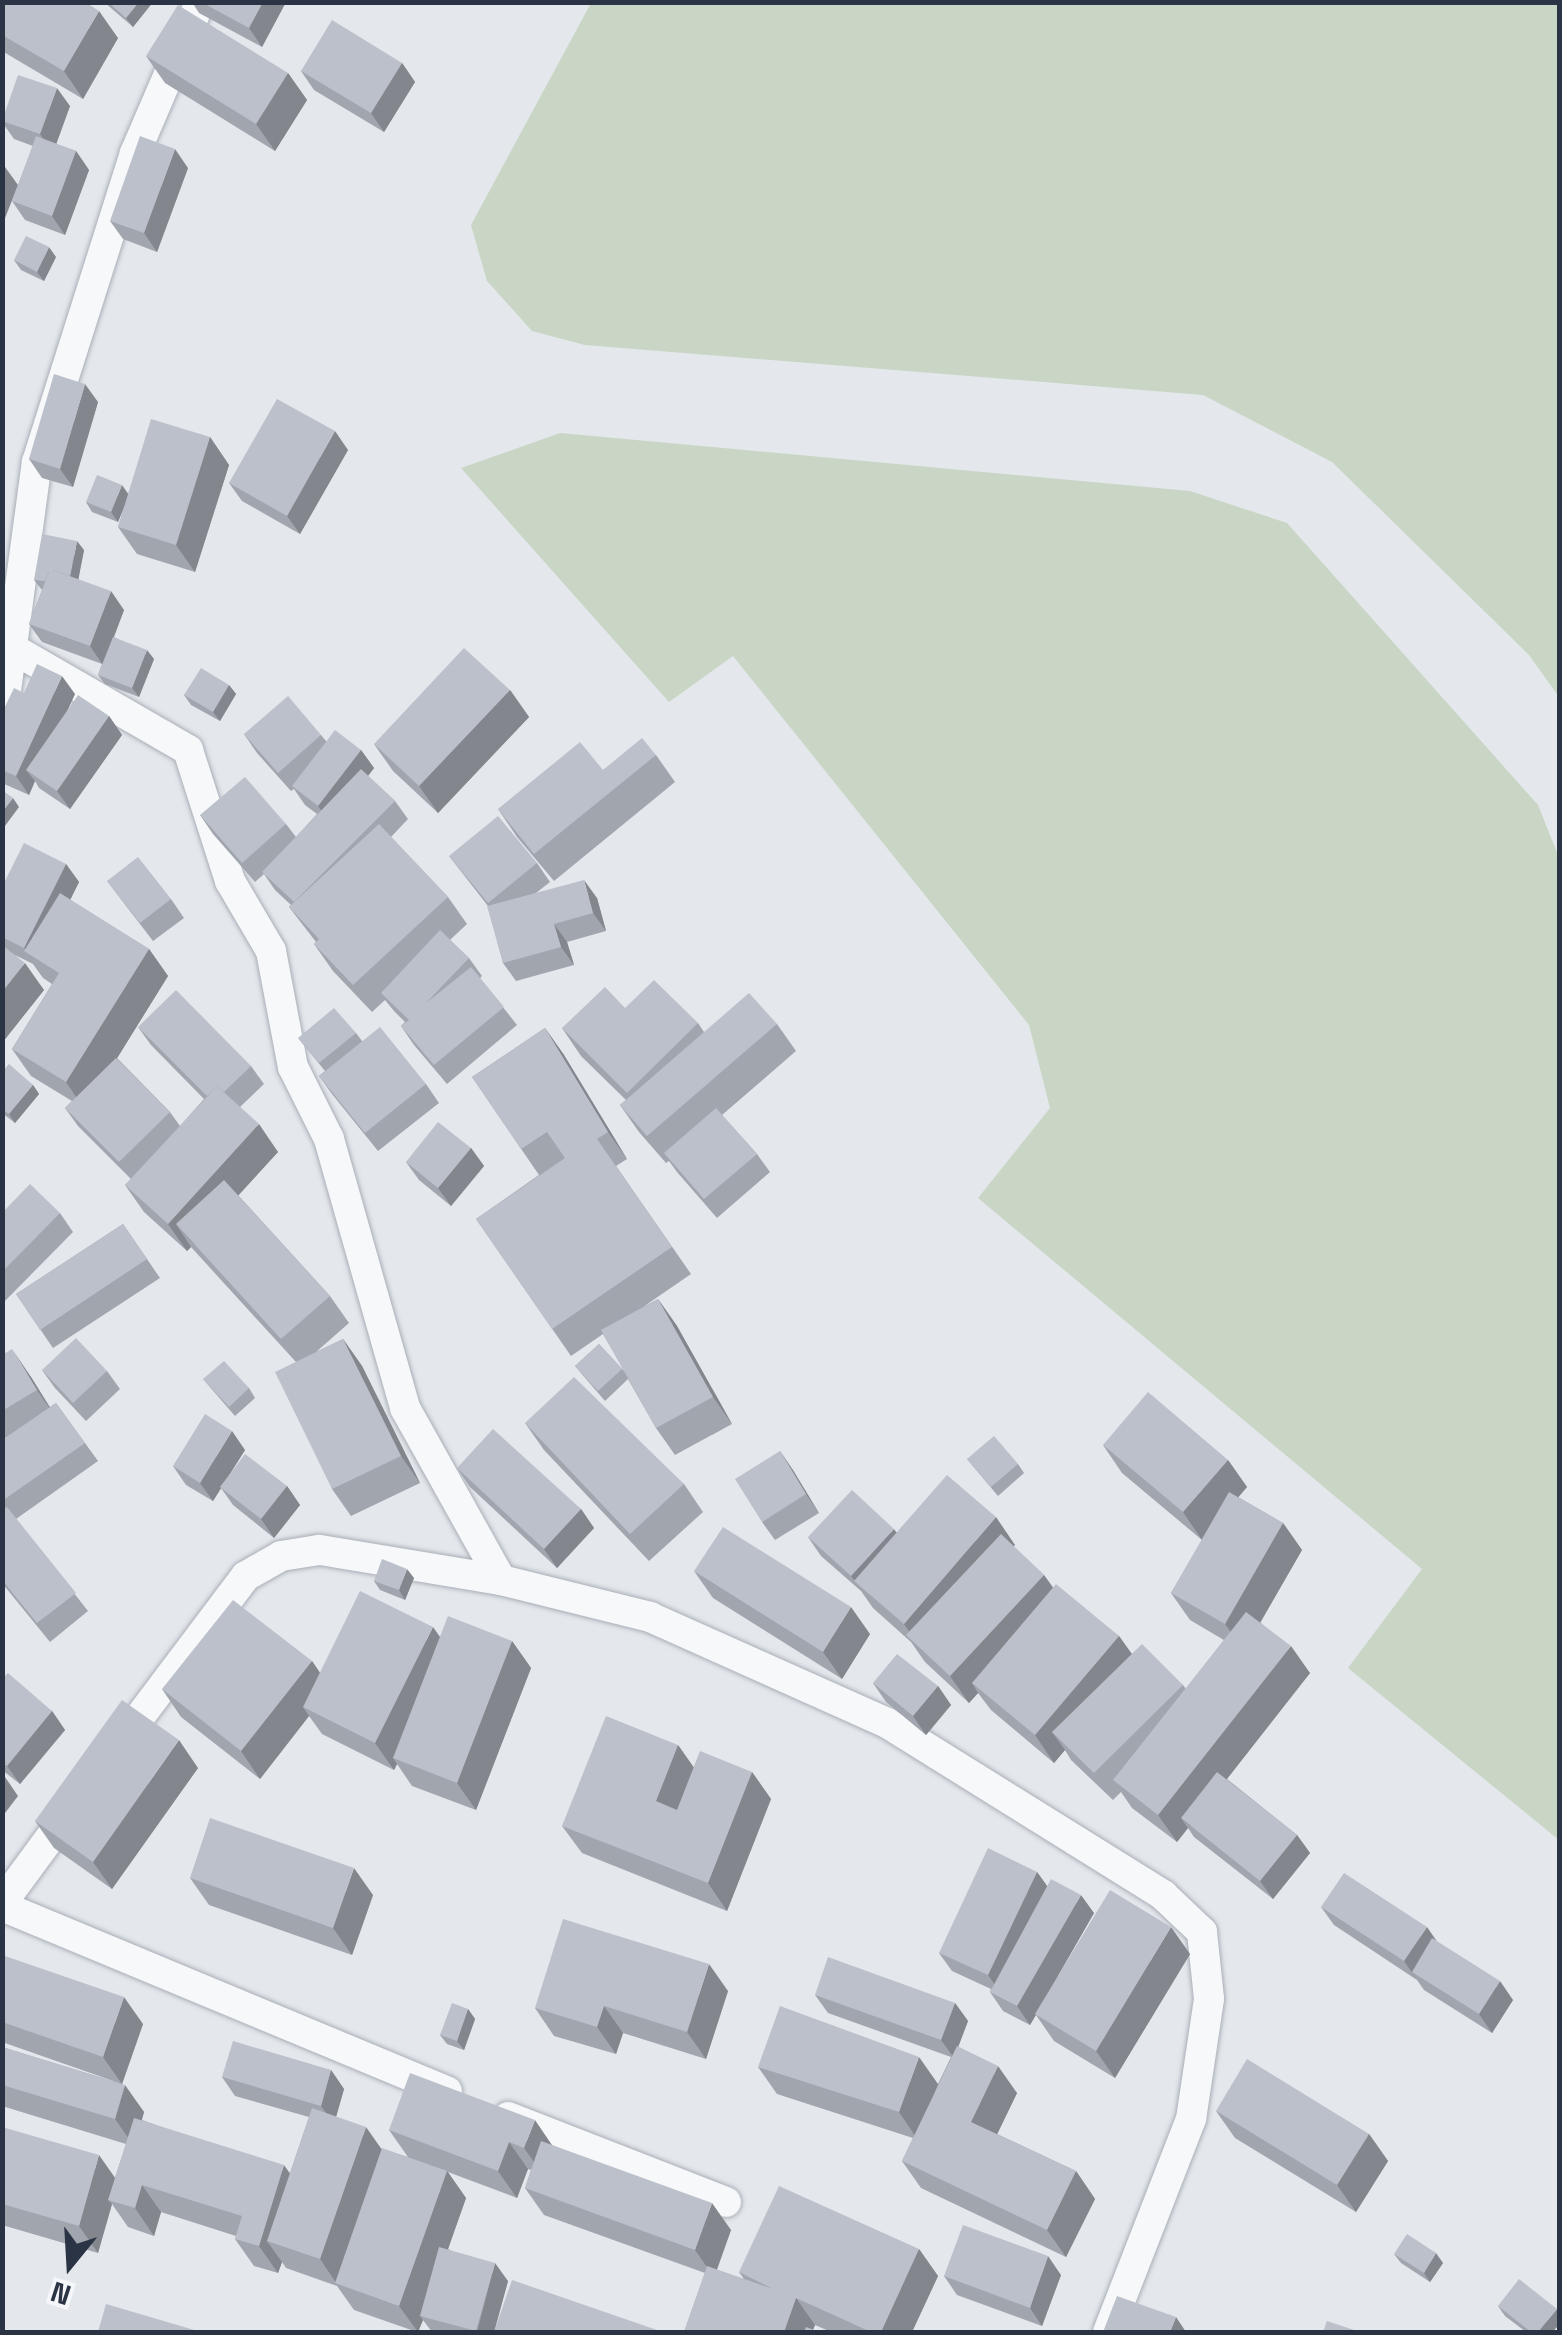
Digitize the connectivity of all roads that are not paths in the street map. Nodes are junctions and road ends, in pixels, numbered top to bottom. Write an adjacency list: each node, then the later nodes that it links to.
1 (200, 2): 2 (street)
2 (15, 650): 3 (street); 4 (street)
3 (2, 720)
4 (501, 1580): 5 (street); 7 (street)
5 (2, 1905): 6 (street)
6 (726, 2202)
7 (1108, 2332)

